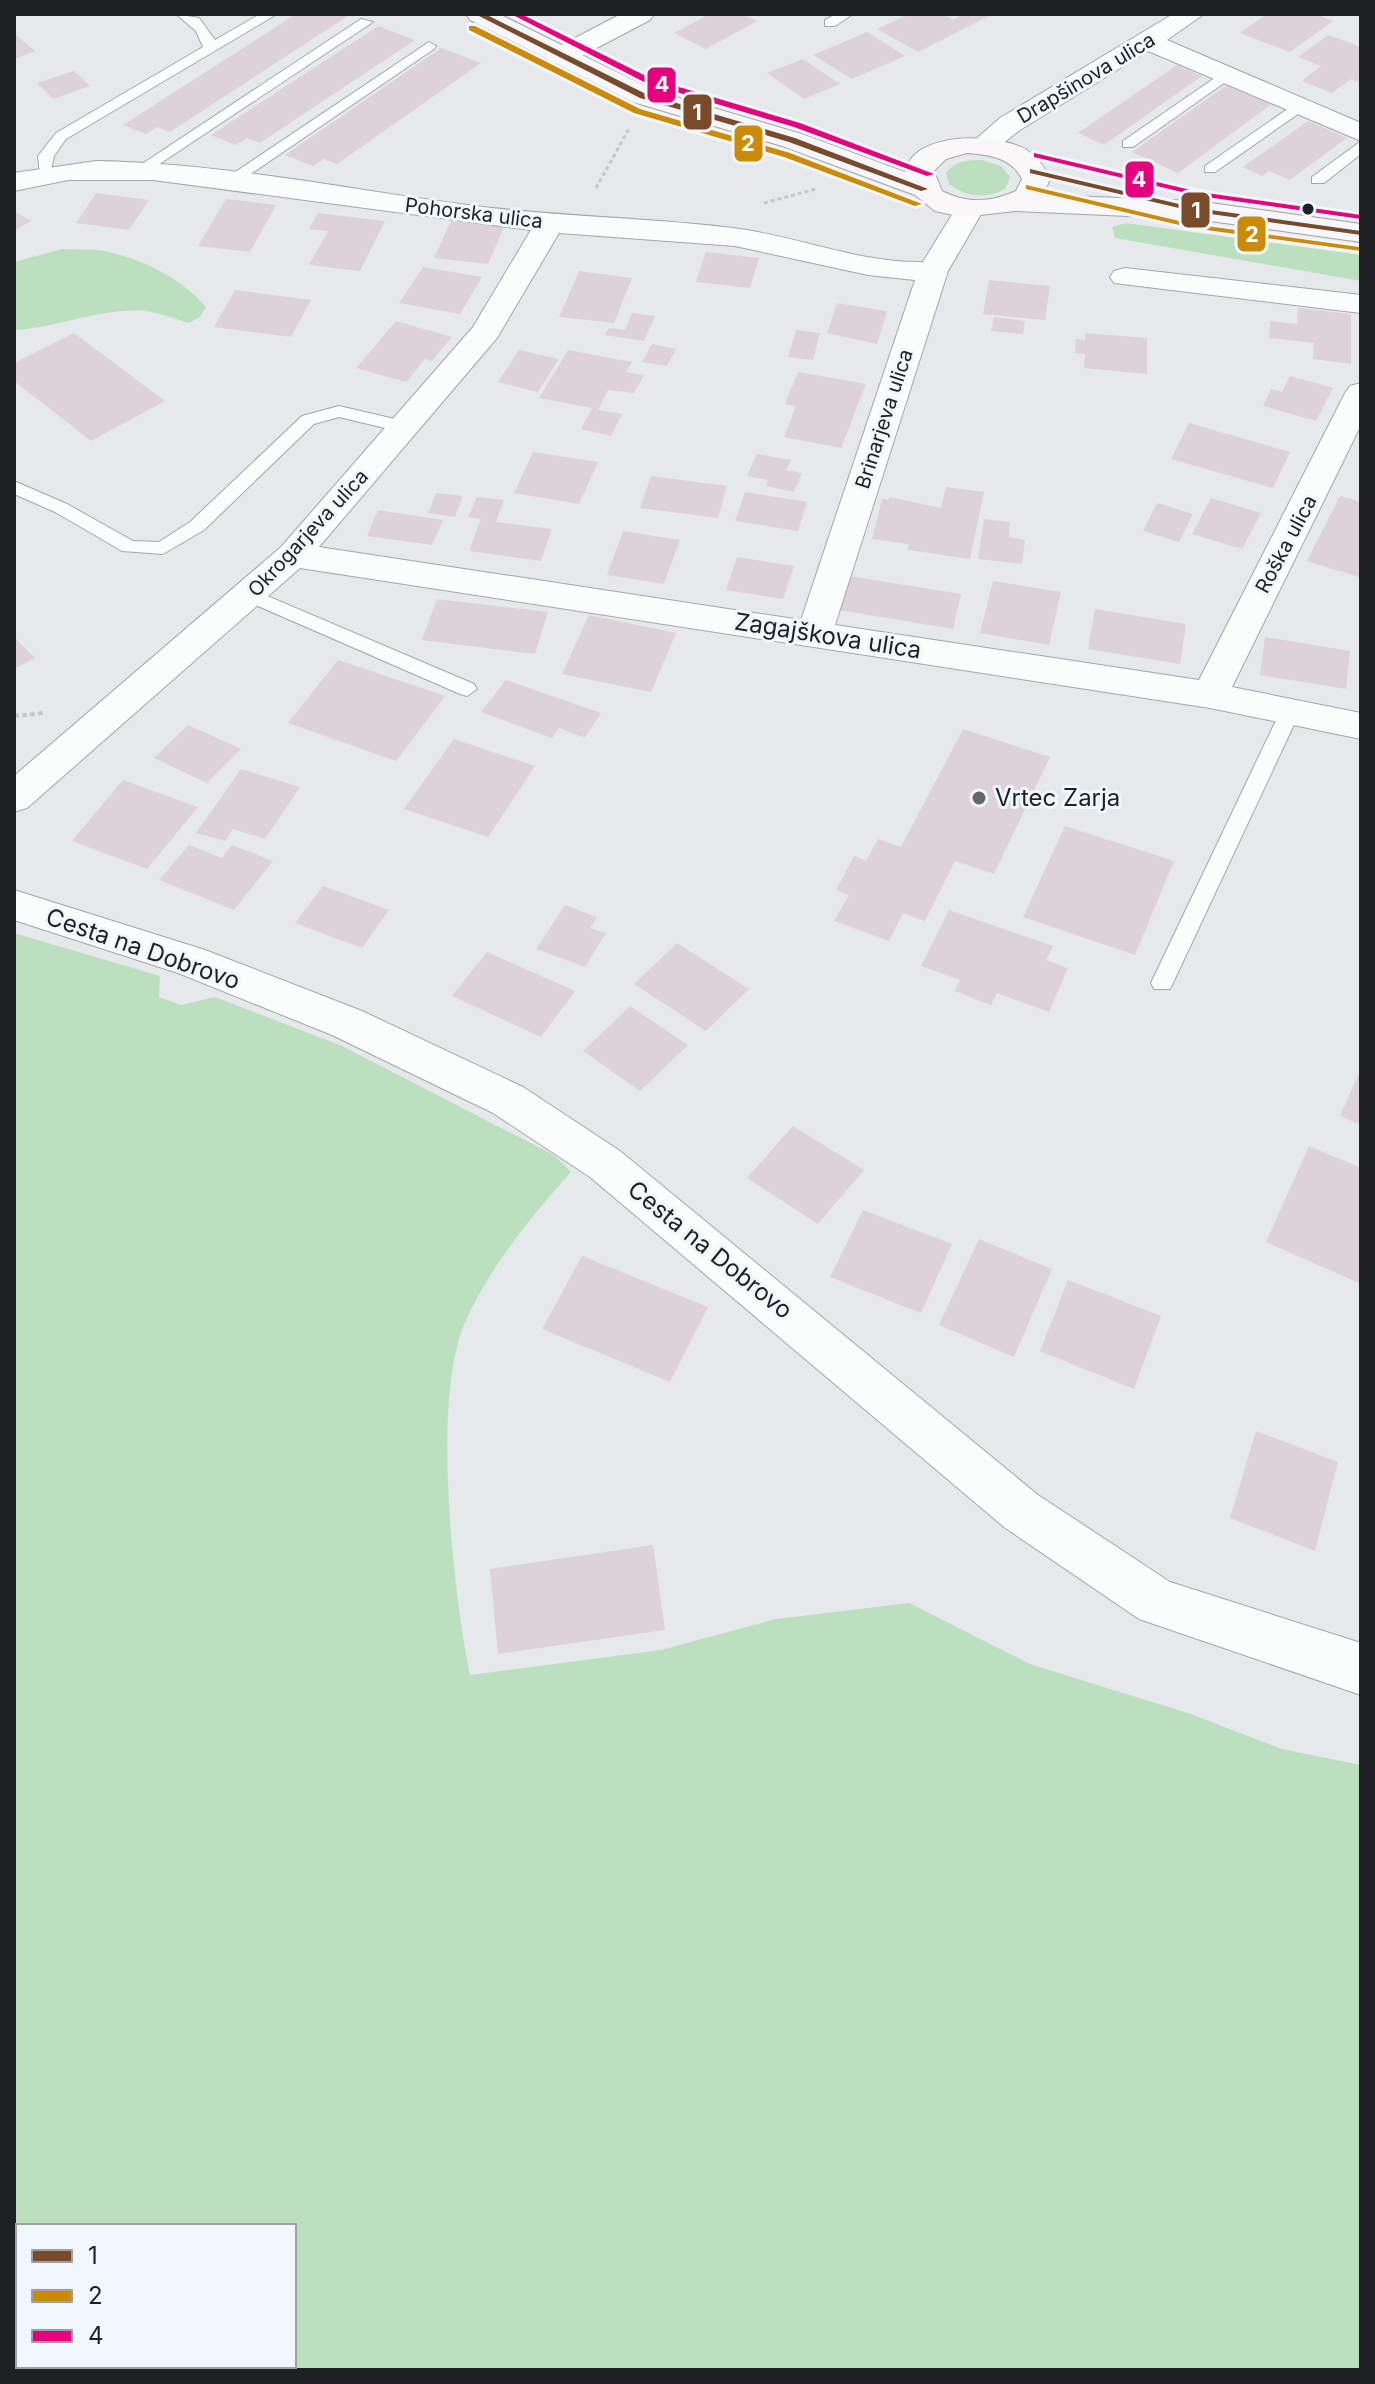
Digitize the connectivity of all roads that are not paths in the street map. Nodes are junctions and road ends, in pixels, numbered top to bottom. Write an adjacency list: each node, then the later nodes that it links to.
1 (183, 14): 11 (lane)
2 (270, 14): 11 (lane)
3 (479, 14): 12 (street)
4 (641, 14): 12 (street)
5 (846, 14): 8 (lane)
6 (1191, 14): 9 (street, Drapšinova ulica)
7 (366, 22): 24 (lane)
8 (830, 23)
9 (1147, 41): 13 (street); 18 (street, Drapšinova ulica)
10 (429, 46): 26 (lane)
11 (211, 49): 23 (lane)
12 (559, 57): 16 (street)
13 (1227, 76): 14 (street); 17 (lane)
14 (1300, 107): 15 (street); 21 (lane)
15 (1361, 133)
16 (792, 140): 20 (street); 28 (street)
17 (1128, 144)
18 (983, 145): 20 (street); 22 (street)
19 (1361, 146): 25 (lane)
20 (936, 153): 28 (street)
21 (1210, 169)
22 (1033, 171): 29 (street); 31 (street)
23 (45, 172): 24 (street, Pohorska ulica); 27 (street, Pohorska ulica)
24 (138, 172): 26 (street, Pohorska ulica)
25 (1318, 180)
26 (230, 181): 32 (street, Pohorska ulica)
27 (14, 182)
28 (924, 189): 30 (street)
29 (1017, 203): 30 (street); 31 (street)
30 (969, 209): 34 (street, Brinarjeva ulica)
31 (1196, 210): 33 (street)
32 (550, 223): 34 (street, Pohorska ulica); 38 (street, Okrogarjeva ulica)
33 (1361, 233)
34 (933, 271): 42 (street, Brinarjeva ulica)
35 (1125, 277): 36 (street)
36 (1361, 304)
37 (1361, 393): 44 (street, Roška ulica)
38 (406, 427): 39 (lane); 40 (street, Okrogarjeva ulica)
39 (15, 490)
40 (293, 555): 41 (street, Okrogarjeva ulica); 42 (street, Zagajškova ulica)
41 (251, 595): 43 (lane); 47 (street, Okrogarjeva ulica)
42 (814, 635): 44 (street, Zagajškova ulica)
43 (467, 689)
44 (1210, 695): 45 (street, Zagajškova ulica)
45 (1289, 714): 46 (street, Zagajškova ulica); 49 (lane)
46 (1361, 726)
47 (14, 798)
48 (14, 905): 50 (street, Cesta na Dobrovo)
49 (1162, 983)
50 (1361, 1669)

